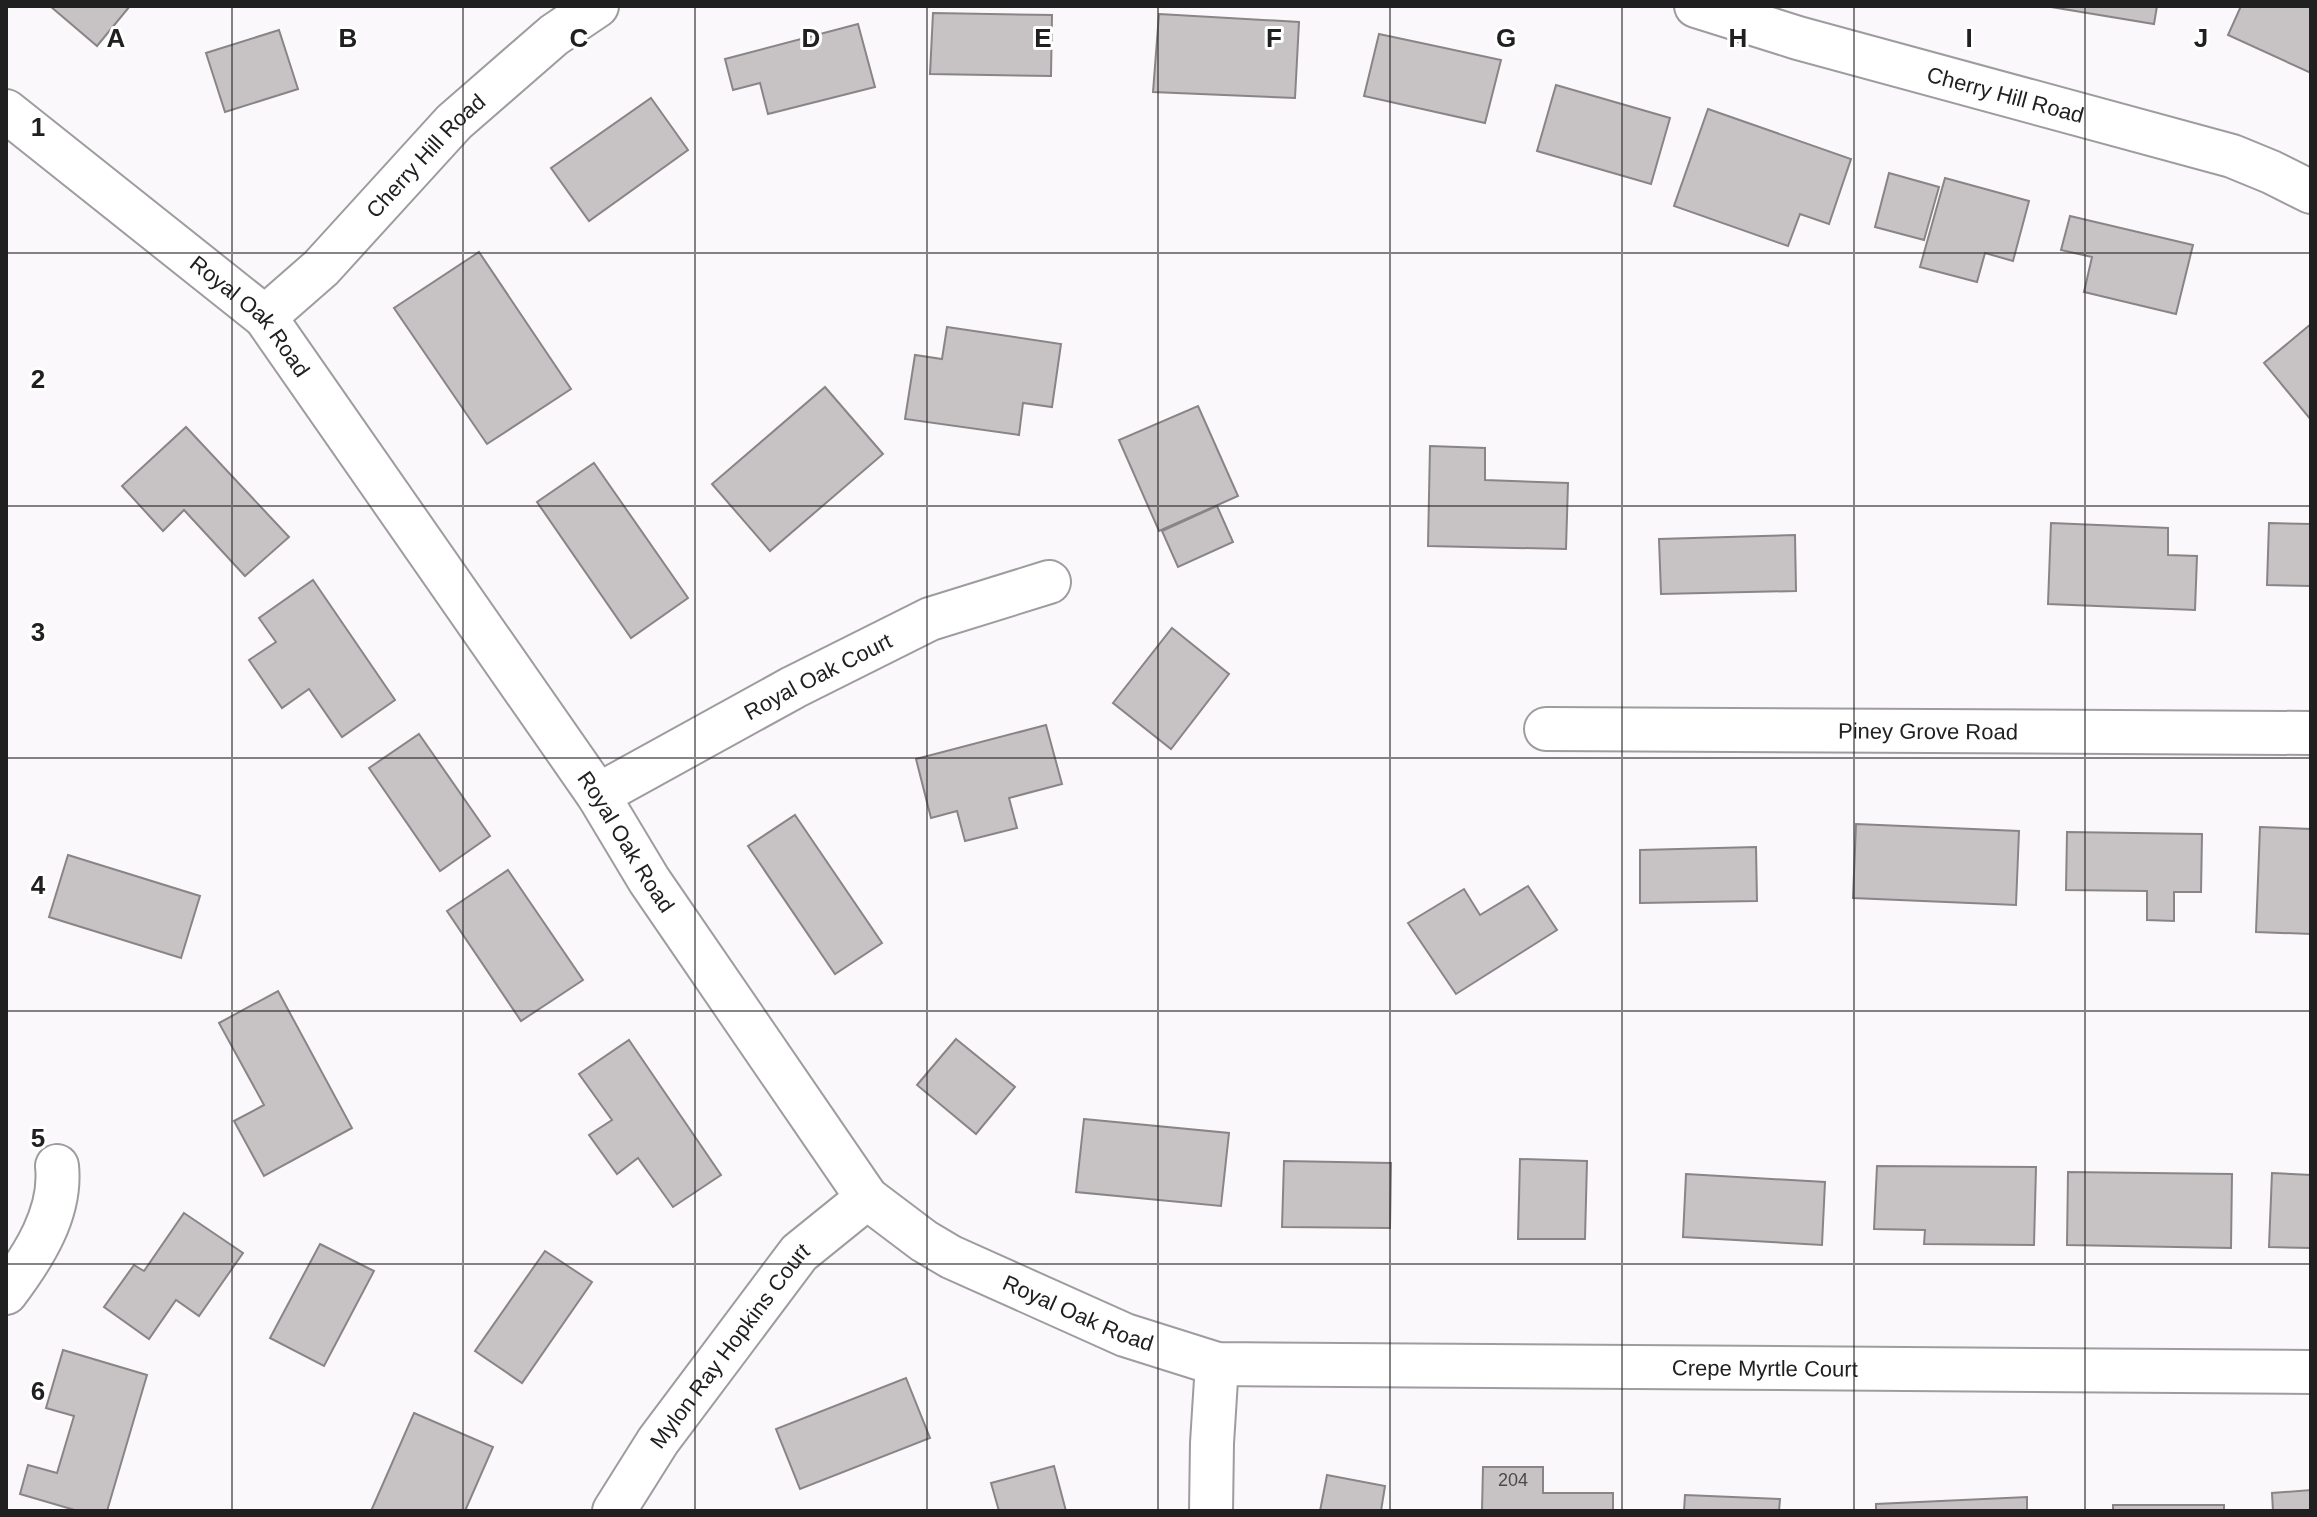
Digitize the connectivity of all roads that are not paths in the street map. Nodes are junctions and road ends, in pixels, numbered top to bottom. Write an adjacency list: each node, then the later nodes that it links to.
1 (597, 6): 5 (street, Cherry Hill Road)
2 (1696, 6): 4 (street, Cherry Hill Road)
3 (6, 111): 5 (street, Royal Oak Road)
4 (2311, 192)
5 (265, 317): 9 (street, Royal Oak Road)
6 (1049, 582): 9 (street, Royal Oak Court)
7 (1546, 729): 8 (street, Piney Grove Road)
8 (2311, 733)
9 (598, 795): 11 (street, Royal Oak Road)
10 (57, 1166): 12 (street)
11 (867, 1198): 13 (street, Royal Oak Road); 15 (street, Mylon Ray Hopkins Court)
12 (6, 1293)
13 (1217, 1364): 14 (street, Crepe Myrtle Court); 16 (street)
14 (2311, 1372)
15 (614, 1511)
16 (1211, 1511)

